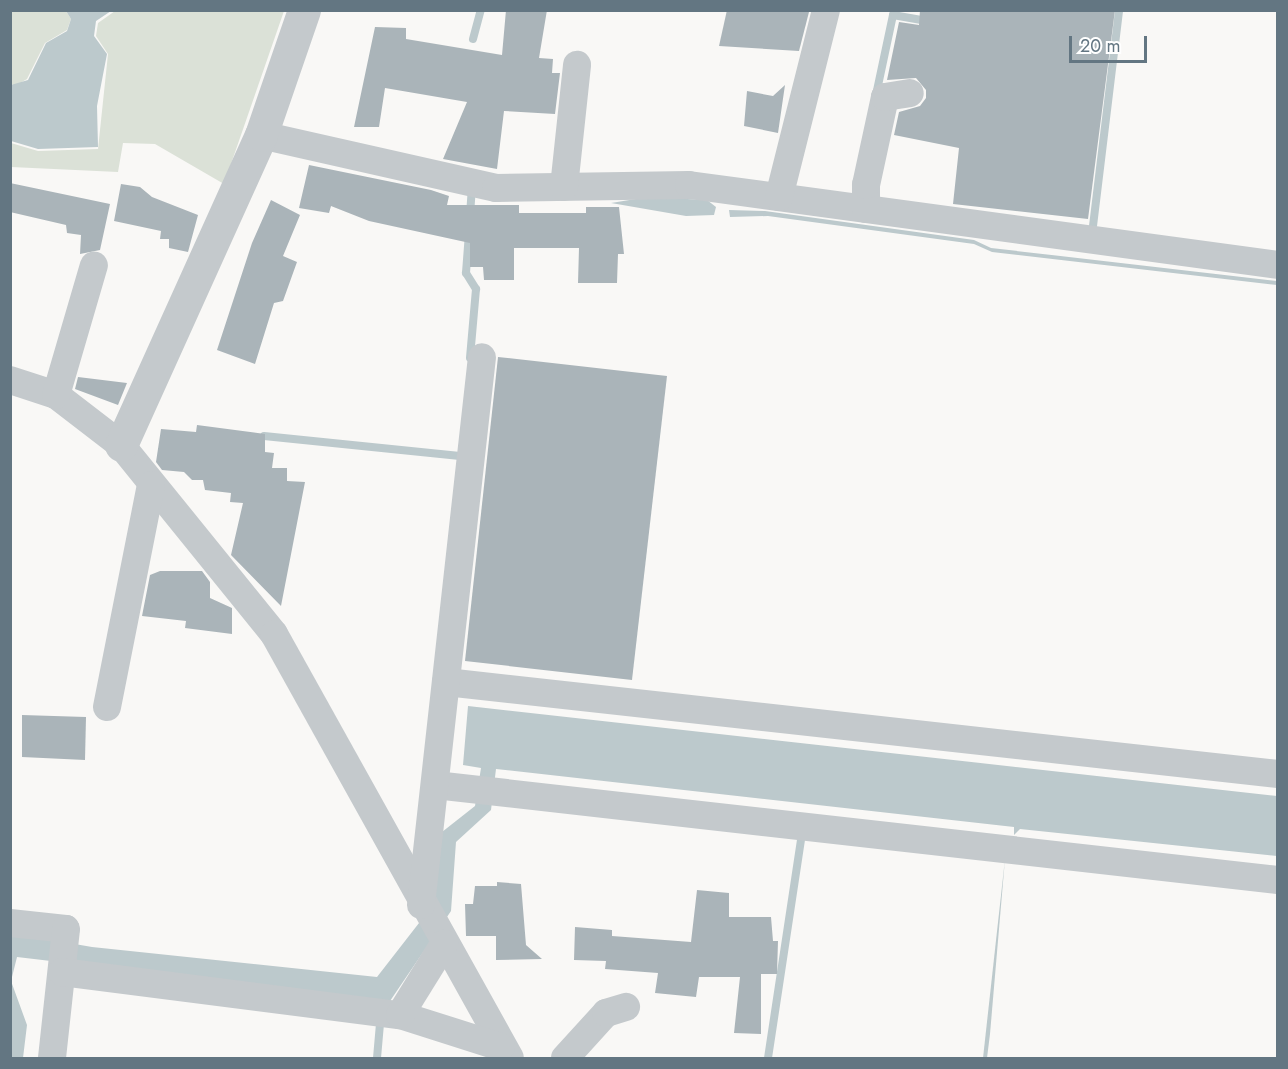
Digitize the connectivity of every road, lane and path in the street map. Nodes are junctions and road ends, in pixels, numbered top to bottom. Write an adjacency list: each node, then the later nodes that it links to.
1 (304, 10): 5 (street)
2 (826, 10): 7 (street)
3 (577, 64): 6 (street)
4 (910, 93): 8 (street)
5 (261, 135): 6 (street); 14 (street)
6 (564, 187): 7 (street)
7 (779, 197): 8 (street)
8 (866, 209): 10 (street)
9 (94, 265): 13 (street)
10 (1278, 265)
11 (482, 357): 16 (street)
12 (10, 380): 13 (street)
13 (56, 395): 14 (street)
14 (121, 445): 15 (street)
15 (151, 485): 17 (street); 21 (street)
16 (446, 682): 18 (street); 19 (street)
17 (107, 707)
18 (1278, 774)
19 (435, 784): 20 (street); 21 (street)
20 (1278, 880)
21 (421, 905): 23 (street)
22 (10, 924): 24 (street)
23 (444, 944): 26 (street); 27 (street)
24 (63, 972): 26 (street); 28 (street)
25 (626, 1007): 29 (street)
26 (400, 1015): 27 (street)
27 (506, 1053)
28 (52, 1059)
29 (565, 1059)

